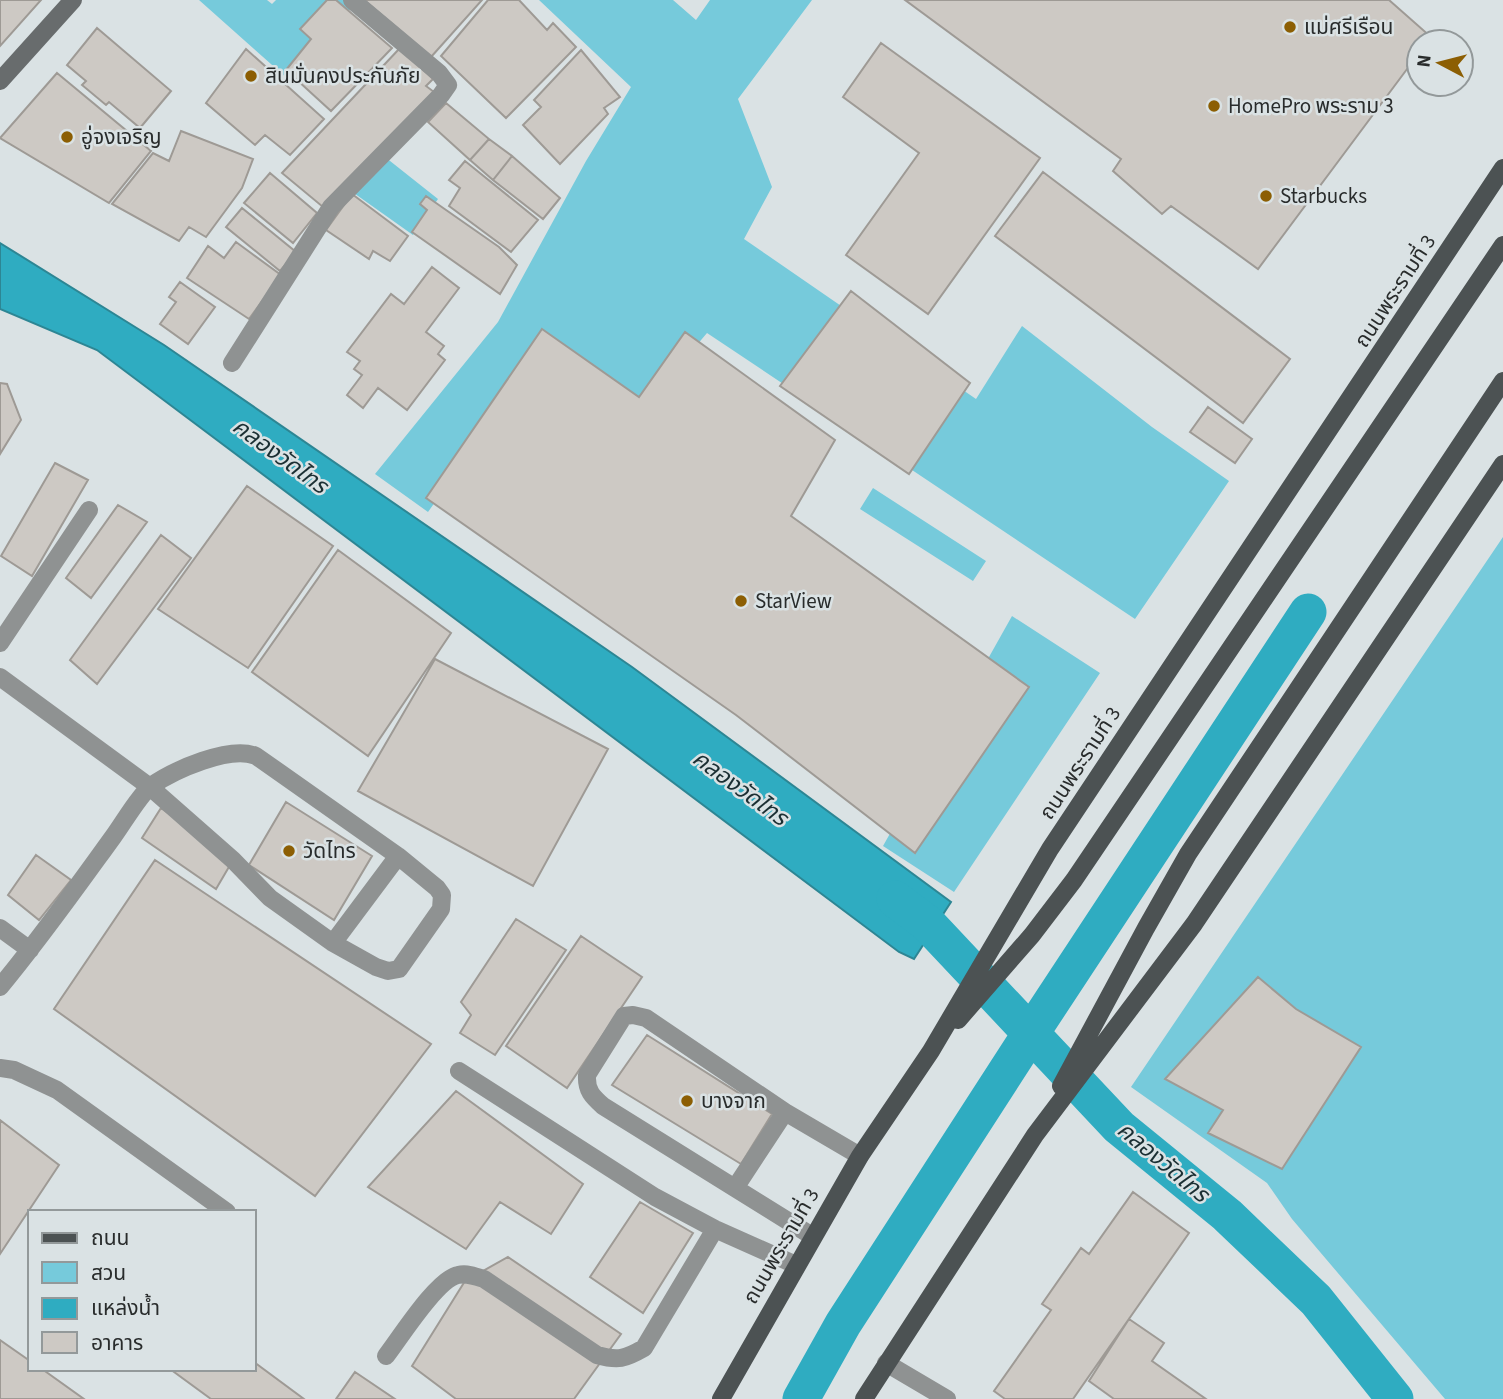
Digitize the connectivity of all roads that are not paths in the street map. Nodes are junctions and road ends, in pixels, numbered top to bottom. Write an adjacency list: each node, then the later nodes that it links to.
1 (352, 0): 6 (street)
2 (69, 2): 3 (street)
3 (0, 81)
4 (1503, 168): 18 (main road, ถนนพระรามที่ 3)
5 (1503, 245): 18 (main road)
6 (232, 363)
7 (1503, 381): 22 (main road)
8 (1503, 464): 22 (main road)
9 (89, 510): 10 (street)
10 (0, 643)
11 (0, 677): 12 (street)
12 (149, 787): 13 (street); 15 (street); 16 (street)
13 (398, 856): 15 (street); 15 (street)
14 (0, 928): 16 (street)
15 (333, 943)
16 (30, 950): 17 (street)
17 (0, 987)
18 (931, 1051): 23 (main road, ถนนพระรามที่ 3)
19 (0, 1068): 25 (street)
20 (460, 1070): 26 (street)
21 (785, 1112): 23 (street); 24 (street); 24 (street)
22 (1035, 1135): 30 (main road)
23 (860, 1157): 27 (main road, ถนนพระรามที่ 3)
24 (735, 1188): 27 (street)
25 (225, 1210)
26 (715, 1229): 28 (street); 29 (street)
27 (812, 1236): 28 (main road, ถนนพระรามที่ 3)
28 (796, 1265): 31 (main road, ถนนพระรามที่ 3)
29 (386, 1356)
30 (886, 1363): 32 (main road); 33 (street)
31 (721, 1399)
32 (864, 1399)
33 (947, 1399)

